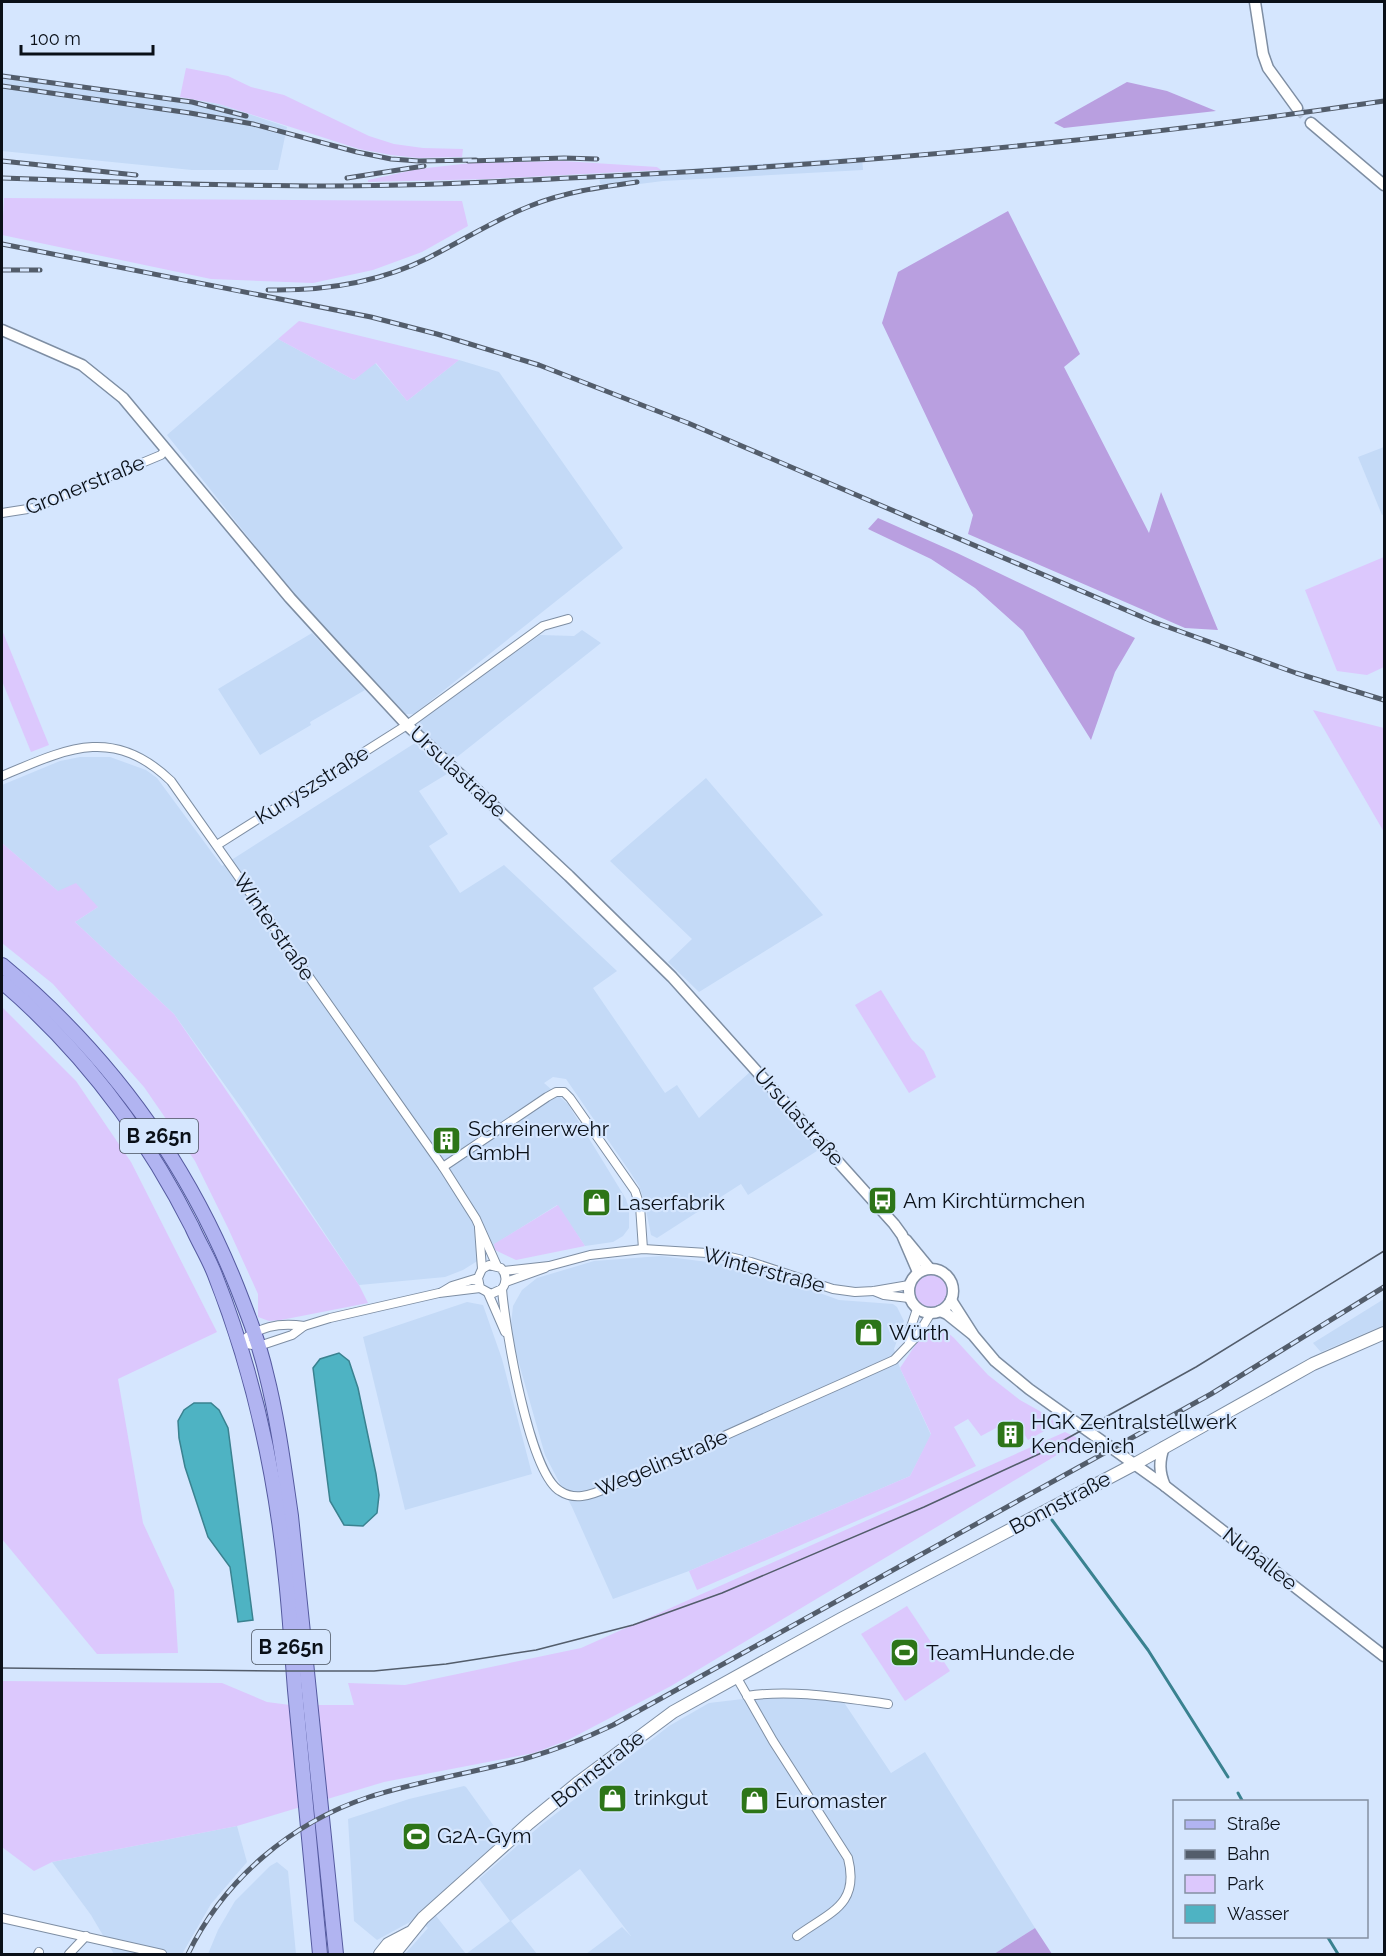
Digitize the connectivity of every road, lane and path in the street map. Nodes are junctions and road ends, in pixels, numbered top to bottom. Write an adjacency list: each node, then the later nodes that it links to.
1 (1255, 2): 2 (street)
2 (1297, 108)
3 (1311, 123): 4 (street)
4 (1384, 185)
5 (2, 330): 6 (street, Ursulastraße)
6 (166, 449): 7 (street, Gronerstraße); 9 (street, Ursulastraße)
7 (2, 513)
8 (568, 619): 9 (street, Kunyszstraße)
9 (407, 725): 11 (street, Kunyszstraße); 16 (street, Ursulastraße)
10 (2, 776): 11 (street, Winterstraße)
11 (217, 845): 14 (street, Winterstraße)
12 (2, 965): 33 (main road, B 265n)
13 (2, 982): 38 (main road, B 265n)
14 (443, 1167): 15 (street, Winterstraße); 17 (street)
15 (479, 1227): 20 (street, Winterstraße); 22 (street, Winterstraße)
16 (902, 1235): 19 (street, Ursulastraße); 21 (street, Ursulastraße)
17 (643, 1249): 18 (street, Winterstraße); 26 (street, Winterstraße)
18 (549, 1266): 20 (street, Winterstraße); 24 (street, Winterstraße)
19 (929, 1268): 21 (street); 29 (street, Ursulastraße)
20 (500, 1269): 22 (street); 24 (street)
21 (918, 1272): 23 (street)
22 (480, 1273): 25 (street); 27 (street)
23 (909, 1285): 26 (street, Winterstraße); 28 (street)
24 (504, 1286): 25 (street); 35 (street, Wegelinstraße)
25 (484, 1290): 27 (street); 35 (street, Wegelinstraße)
26 (874, 1291): 28 (street, Winterstraße)
27 (439, 1293): 32 (street)
28 (909, 1298): 30 (street)
29 (951, 1300): 31 (street); 36 (street, Ursulastraße)
30 (917, 1309): 31 (street, Ursulastraße); 37 (street)
31 (935, 1312): 36 (street, Ursulastraße); 37 (street, Wegelinstraße)
32 (304, 1326): 33 (street); 39 (street)
33 (254, 1331): 38 (street); 39 (main road, B 265n)
34 (1384, 1333): 40 (main road, Bonnstraße)
35 (507, 1335): 37 (street, Wegelinstraße)
36 (975, 1336): 41 (street, Ursulastraße)
37 (909, 1342)
38 (239, 1343): 39 (street); 53 (main road, B 265n)
39 (259, 1346): 54 (main road, B 265n)
40 (1164, 1448): 41 (main road, Bonnstraße); 42 (street)
41 (1133, 1465): 42 (street, Nußallee); 44 (main road, Bonnstraße)
42 (1165, 1486): 43 (street, Nußallee)
43 (1384, 1656)
44 (737, 1678): 45 (street); 48 (main road, Bonnstraße)
45 (747, 1696): 46 (street); 50 (street)
46 (888, 1704)
47 (2, 1918): 49 (street)
48 (414, 1929): 55 (main road); 56 (main road)
49 (86, 1936): 51 (street); 52 (street)
50 (797, 1936)
51 (69, 1954)
52 (162, 1954)
53 (320, 1954)
54 (336, 1954)
55 (380, 1954)
56 (394, 1954)

